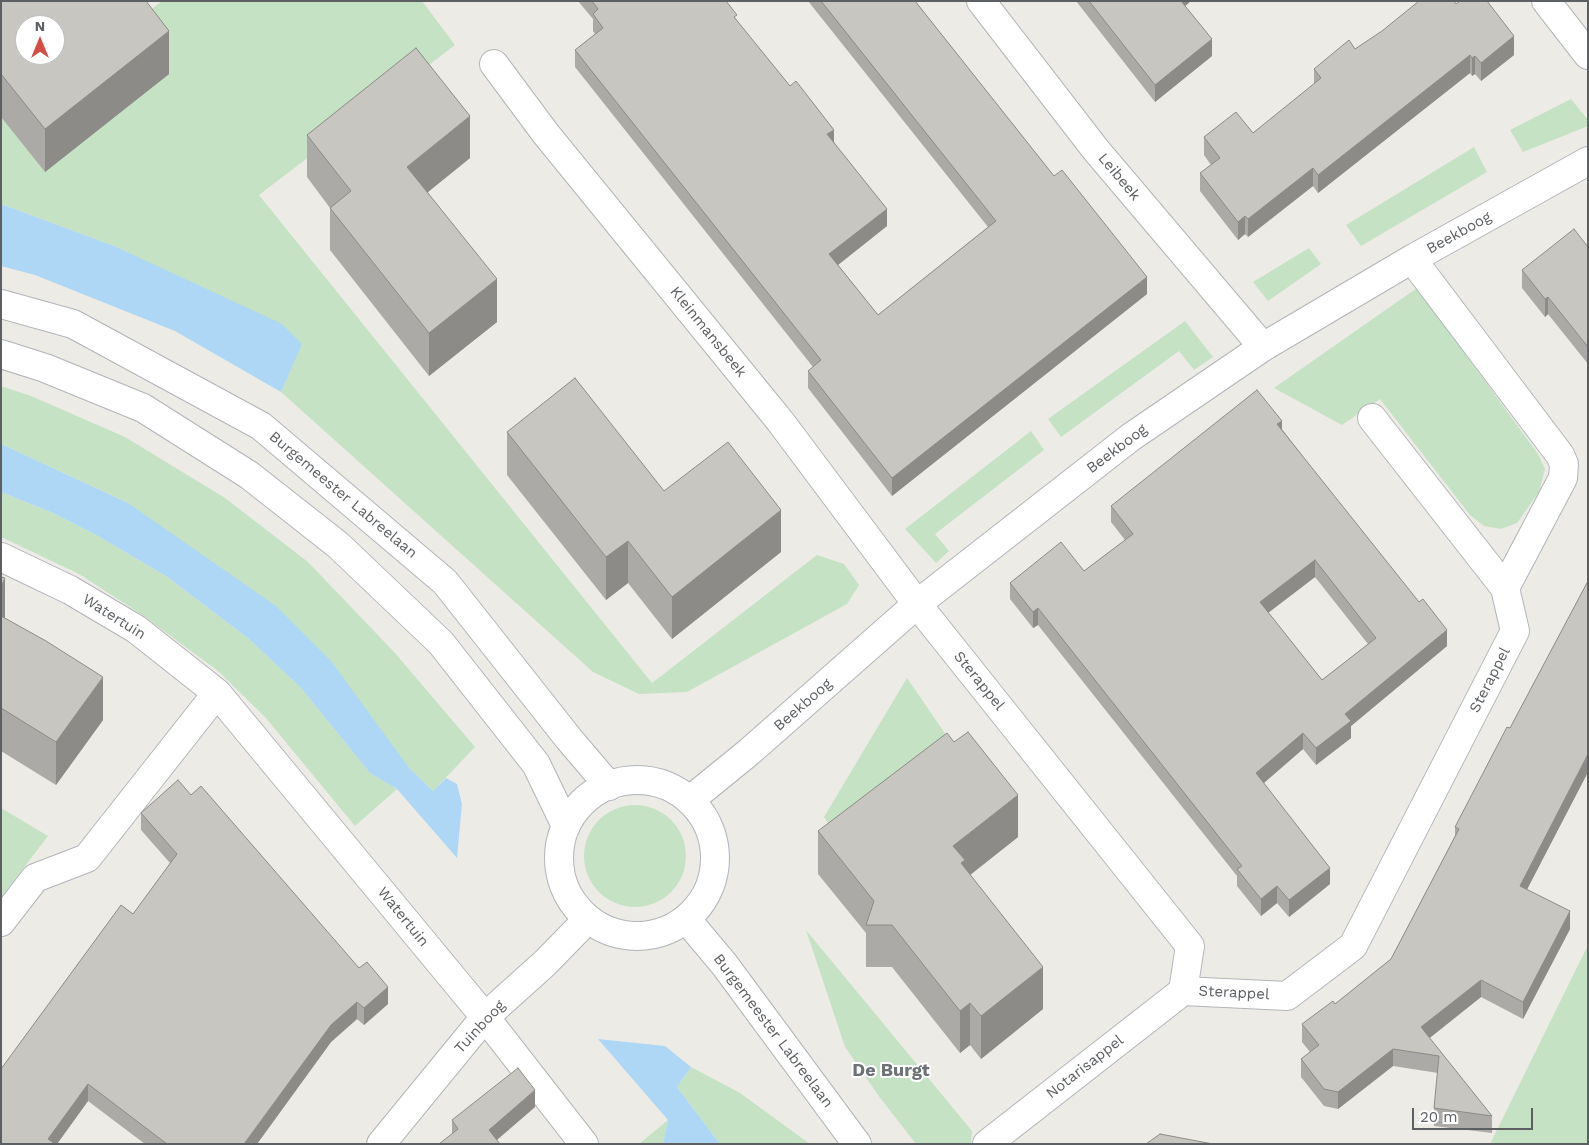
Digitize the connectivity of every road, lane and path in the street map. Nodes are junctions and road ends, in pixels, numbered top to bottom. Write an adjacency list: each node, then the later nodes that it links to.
1 (981, 1): 8 (street, Leibeek)
2 (1546, 1): 3 (street)
3 (1588, 55)
4 (494, 64): 13 (street, Kleinmansbeek)
5 (1588, 161): 6 (street, Beekboog)
6 (1412, 259): 8 (street, Beekboog); 12 (street)
7 (1, 304): 15 (street, Burgemeester Labreelaan)
8 (1263, 346): 13 (street, Beekboog)
9 (1, 354): 17 (street)
10 (1372, 418): 12 (street, Sterappel)
11 (1, 557): 14 (street, Watertuin)
12 (1505, 588): 21 (street, Sterappel)
13 (917, 604): 16 (street, Beekboog); 21 (street, Sterappel)
14 (217, 693): 20 (street); 22 (street, Watertuin)
15 (609, 786): 16 (street); 17 (street)
16 (690, 800): 19 (street)
17 (566, 826): 18 (street)
18 (588, 919): 19 (street); 22 (street, Tuinboog)
19 (687, 920): 25 (street, Burgemeester Labreelaan)
20 (1, 922)
21 (1183, 991): 26 (street, Notarisappel)
22 (485, 1017): 23 (street, Tuinboog); 24 (street, Watertuin)
23 (381, 1144)
24 (584, 1144)
25 (856, 1144)
26 (987, 1144)

